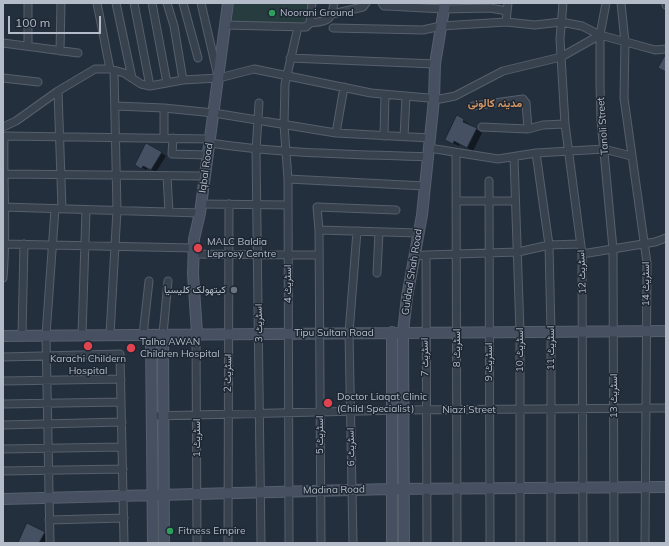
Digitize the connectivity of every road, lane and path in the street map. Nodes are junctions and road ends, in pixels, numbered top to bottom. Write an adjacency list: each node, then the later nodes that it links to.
1 (28, 3): 32 (street)
2 (61, 3): 34 (street)
3 (97, 3): 40 (street)
4 (116, 3): 43 (street)
5 (134, 3): 48 (street)
6 (152, 3): 47 (street)
7 (167, 3): 45 (street)
8 (183, 3): 37 (street)
9 (201, 3): 44 (street)
10 (228, 3): 25 (street, Iqbal Road)
11 (312, 3): 24 (street)
12 (334, 3): 21 (street)
13 (366, 3): 21 (street)
14 (382, 3): 19 (street)
15 (508, 3): 20 (street)
16 (563, 3): 23 (street, اسٹریٹ 12)
17 (606, 3): 29 (street, Tanoli Street)
18 (621, 3): 30 (street, اسٹریٹ 14)
19 (444, 6): 20 (street); 26 (street, Guldad Shah Road)
20 (507, 11): 22 (street)
21 (332, 14): 24 (street)
22 (506, 22): 23 (street); 26 (street)
23 (561, 22): 29 (street); 36 (street, اسٹریٹ 12)
24 (310, 23): 27 (street)
25 (226, 25): 27 (street); 44 (street, Iqbal Road)
26 (441, 26): 28 (street); 39 (street, Guldad Shah Road)
27 (298, 27): 38 (street, اسٹریٹ 4)
28 (333, 28)
29 (600, 35): 30 (street); 36 (street); 75 (street, Tanoli Street)
30 (625, 42): 33 (street); 83 (street, اسٹریٹ 14)
31 (3, 43): 32 (street)
32 (28, 46): 34 (street)
33 (666, 50)
34 (60, 51): 35 (street)
35 (78, 53)
36 (561, 57): 53 (street); 60 (street, اسٹریٹ 12)
37 (198, 58)
38 (290, 58): 39 (street); 41 (street, اسٹریٹ 4)
39 (435, 64): 53 (street, Guldad Shah Road)
40 (112, 70): 43 (street); 50 (street); 55 (street)
41 (286, 75): 44 (street); 49 (street); 61 (street, اسٹریٹ 4)
42 (3, 78): 46 (street)
43 (132, 78): 48 (street)
44 (218, 78): 45 (street); 58 (street, Iqbal Road)
45 (183, 80): 47 (street)
46 (38, 82)
47 (167, 83): 48 (street)
48 (150, 86)
49 (344, 87): 51 (street); 65 (street)
50 (58, 91): 62 (street); 66 (street)
51 (385, 95): 52 (street); 67 (street)
52 (406, 96): 53 (street); 70 (street)
53 (434, 98): 73 (street, Guldad Shah Road)
54 (259, 103): 59 (street, اسٹریٹ 3)
55 (116, 106): 57 (street); 69 (street)
56 (473, 106): 64 (street)
57 (164, 108): 58 (street); 71 (street)
58 (214, 113): 59 (street); 74 (street, Iqbal Road)
59 (258, 120): 61 (street); 76 (street, اسٹریٹ 3)
60 (566, 124): 64 (street); 77 (street, اسٹریٹ 12)
61 (284, 125): 65 (street); 78 (street, اسٹریٹ 4)
62 (3, 127)
63 (482, 127): 64 (street)
64 (528, 129)
65 (336, 133): 67 (street)
66 (61, 136): 68 (street); 69 (street); 86 (street)
67 (384, 136): 70 (street)
68 (4, 137): 85 (street)
69 (116, 137): 71 (street); 87 (street)
70 (404, 137): 73 (street)
71 (164, 138): 72 (street)
72 (173, 138): 74 (street); 82 (street)
73 (430, 138): 80 (street, Guldad Shah Road)
74 (210, 141): 76 (street); 82 (street, Iqbal Road)
75 (604, 149): 77 (street); 83 (street); 119 (street, Tanoli Street)
76 (256, 150): 78 (street); 97 (street, اسٹریٹ 3)
77 (570, 151): 81 (street); 113 (street, اسٹریٹ 12)
78 (287, 152): 80 (street); 90 (street, اسٹریٹ 4)
79 (456, 152): 80 (street); 84 (street); 93 (street, اسٹریٹ 8)
80 (428, 153): 92 (street, Guldad Shah Road)
81 (536, 153): 84 (street); 116 (street, اسٹریٹ 11)
82 (208, 155): 89 (street, Iqbal Road)
83 (631, 156): 114 (street, اسٹریٹ 14)
84 (514, 157): 95 (street, اسٹریٹ 10)
85 (3, 174): 86 (street); 99 (street)
86 (61, 175): 87 (street); 101 (street)
87 (117, 175): 88 (street); 103 (street)
88 (167, 176): 89 (street); 105 (street)
89 (205, 176): 100 (street, Iqbal Road)
90 (288, 179): 92 (street); 98 (street, اسٹریٹ 4)
91 (489, 181): 94 (street, اسٹریٹ 9)
92 (425, 186): 109 (street, Guldad Shah Road)
93 (456, 201): 94 (street); 124 (street, اسٹریٹ 8)
94 (489, 201): 95 (street); 122 (street, اسٹریٹ 9)
95 (515, 201): 121 (street, اسٹریٹ 10)
96 (229, 204): 97 (street); 100 (street); 123 (street, اسٹریٹ 2)
97 (257, 204): 98 (street); 126 (street, اسٹریٹ 3)
98 (288, 205): 127 (street, اسٹریٹ 4)
99 (4, 207): 101 (street); 111 (street)
100 (201, 208): 105 (street); 120 (street, Iqbal Road)
101 (58, 209): 102 (street); 115 (street)
102 (86, 210): 103 (street); 117 (street)
103 (117, 210): 105 (street); 118 (street)
104 (396, 210): 106 (street, اسٹریٹ 5)
105 (170, 212)
106 (319, 230): 107 (street); 128 (street, اسٹریٹ 5)
107 (357, 231): 108 (street); 149 (street, اسٹریٹ 6)
108 (379, 232): 109 (street); 131 (street)
109 (418, 233): 130 (street, Guldad Shah Road)
110 (666, 238): 114 (street)
111 (5, 244): 112 (street); 132 (street)
112 (24, 244): 115 (street); 157 (street)
113 (580, 244): 116 (street); 125 (street, اسٹریٹ 12)
114 (644, 244): 119 (street); 137 (street, اسٹریٹ 14)
115 (53, 245): 117 (street); 152 (street)
116 (549, 245): 121 (street); 144 (street, اسٹریٹ 11)
117 (86, 246): 118 (street); 153 (street)
118 (115, 246): 120 (street); 154 (street)
119 (613, 249): 125 (street); 136 (street, اسٹریٹ 13)
120 (194, 251): 123 (street); 151 (street, Iqbal Road)
121 (518, 252): 122 (street); 143 (street, اسٹریٹ 10)
122 (489, 253): 124 (street); 142 (street, اسٹریٹ 9)
123 (229, 254): 126 (street); 145 (street, اسٹریٹ 2)
124 (457, 254): 129 (street); 141 (street, اسٹریٹ 8)
125 (582, 254): 135 (street, اسٹریٹ 12)
126 (258, 255): 127 (street); 146 (street, اسٹریٹ 3)
127 (288, 255): 128 (street); 147 (street, اسٹریٹ 4)
128 (319, 255): 148 (street, اسٹریٹ 5)
129 (426, 255): 130 (street); 140 (street, اسٹریٹ 7)
130 (414, 256): 139 (street, Guldad Shah Road)
131 (377, 272)
132 (3, 278)
133 (149, 281): 155 (street)
134 (168, 281): 150 (street)
135 (583, 331): 136 (street, Tipu Sultan Road); 144 (street, Tipu Sultan Road); 170 (street, اسٹریٹ 12)
136 (614, 331): 137 (street, Tipu Sultan Road); 171 (street, اسٹریٹ 13)
137 (645, 331): 138 (street, Tipu Sultan Road); 166 (street, اسٹریٹ 14)
138 (666, 331)
139 (397, 332): 140 (street, Tipu Sultan Road); 149 (street, Tipu Sultan Road); 172 (street, Guldad Shah Road); 177 (street, Guldad Shah Road)
140 (425, 332): 141 (street, Tipu Sultan Road); 173 (street, اسٹریٹ 7)
141 (457, 332): 142 (street, Tipu Sultan Road); 174 (street, اسٹریٹ 8)
142 (489, 332): 143 (street, Tipu Sultan Road); 175 (street, اسٹریٹ 9)
143 (520, 332): 144 (street, Tipu Sultan Road); 168 (street, اسٹریٹ 10)
144 (551, 332): 169 (street, اسٹریٹ 11)
145 (228, 333): 146 (street, Tipu Sultan Road); 151 (street, Tipu Sultan Road); 181 (street, اسٹریٹ 2)
146 (259, 333): 147 (street, Tipu Sultan Road); 179 (street, اسٹریٹ 3)
147 (288, 333): 148 (street, Tipu Sultan Road); 180 (street, اسٹریٹ 4)
148 (319, 333): 149 (street, Tipu Sultan Road); 178 (street, اسٹریٹ 5)
149 (349, 333): 176 (street, اسٹریٹ 6)
150 (163, 334): 151 (street, Tipu Sultan Road); 155 (street, Tipu Sultan Road); 184 (street)
151 (197, 334): 182 (street, اسٹریٹ 1)
152 (46, 335): 153 (street, Tipu Sultan Road); 157 (street, Tipu Sultan Road); 158 (street)
153 (82, 335): 154 (street, Tipu Sultan Road)
154 (110, 335): 155 (street, Tipu Sultan Road)
155 (147, 335): 183 (street)
156 (3, 336): 157 (street, Tipu Sultan Road)
157 (22, 336)
158 (46, 356): 159 (street); 160 (street); 161 (street)
159 (3, 357)
160 (121, 379): 161 (street); 163 (street)
161 (47, 380): 162 (street); 164 (street)
162 (3, 381)
163 (121, 402): 164 (street); 185 (street)
164 (47, 403): 165 (street); 186 (street)
165 (3, 404)
166 (645, 408): 167 (street, Niazi Street); 171 (street, Niazi Street); 196 (street, اسٹریٹ 14)
167 (666, 408)
168 (520, 409): 169 (street, Niazi Street); 175 (street, Niazi Street); 199 (street, اسٹریٹ 10)
169 (551, 409): 170 (street, Niazi Street); 200 (street, اسٹریٹ 11)
170 (583, 409): 171 (street, Niazi Street); 194 (street, اسٹریٹ 12)
171 (614, 409): 195 (street, اسٹریٹ 13)
172 (402, 410): 173 (street, Niazi Street); 177 (street, Niazi Street); 202 (street, Guldad Shah Road)
173 (426, 410): 174 (street, Niazi Street); 203 (street, اسٹریٹ 7)
174 (458, 410): 175 (street, Niazi Street); 204 (street, اسٹریٹ 8)
175 (490, 410): 205 (street, اسٹریٹ 9)
176 (350, 411): 177 (street, Niazi Street); 178 (street, Niazi Street); 201 (street, اسٹریٹ 6)
177 (391, 411): 198 (street, Guldad Shah Road)
178 (320, 412): 180 (street, Niazi Street); 206 (street, اسٹریٹ 5)
179 (261, 413): 180 (street, Niazi Street); 181 (street, Niazi Street); 207 (street, اسٹریٹ 3)
180 (288, 413): 208 (street, اسٹریٹ 4)
181 (227, 414): 182 (street, Niazi Street); 210 (street, اسٹریٹ 2)
182 (197, 415): 184 (street, Niazi Street); 209 (street, اسٹریٹ 1)
183 (152, 416): 184 (street, Niazi Street); 213 (street)
184 (163, 416): 211 (street)
185 (122, 422): 186 (street); 188 (street)
186 (48, 424): 187 (street); 189 (street)
187 (3, 425)
188 (122, 447): 189 (street); 191 (street)
189 (48, 448): 190 (street); 192 (street)
190 (3, 449)
191 (123, 469): 192 (street); 212 (street)
192 (49, 470): 193 (street); 214 (street)
193 (3, 471)
194 (583, 488): 195 (street, Madina Road); 200 (street, Madina Road); 235 (street, اسٹریٹ 12)
195 (614, 488): 196 (street, Madina Road); 236 (street, اسٹریٹ 13)
196 (645, 488): 197 (street, Madina Road); 237 (street, اسٹریٹ 14)
197 (666, 488)
198 (391, 489): 201 (street, Madina Road); 202 (street, Madina Road); 228 (street, Guldad Shah Road)
199 (520, 489): 200 (street, Madina Road); 205 (street, Madina Road); 233 (street, اسٹریٹ 10)
200 (551, 489): 234 (street, اسٹریٹ 11)
201 (352, 490): 206 (street, Madina Road); 227 (street, اسٹریٹ 6)
202 (404, 490): 203 (street, Madina Road); 229 (street, Guldad Shah Road)
203 (426, 490): 204 (street, Madina Road); 230 (street, اسٹریٹ 7)
204 (458, 490): 205 (street, Madina Road); 231 (street, اسٹریٹ 8)
205 (490, 490): 232 (street, اسٹریٹ 9)
206 (321, 491): 208 (street, Madina Road); 226 (street, اسٹریٹ 5)
207 (261, 492): 208 (street, Madina Road); 210 (street, Madina Road); 224 (street, اسٹریٹ 3)
208 (288, 492): 225 (street, اسٹریٹ 4)
209 (197, 493): 210 (street, Madina Road); 211 (street, Madina Road); 222 (street, اسٹریٹ 1)
210 (228, 493): 223 (street, اسٹریٹ 2)
211 (164, 494): 213 (street, Madina Road); 221 (street)
212 (123, 495): 213 (street, Madina Road); 214 (street, Madina Road); 216 (street)
213 (153, 495): 220 (street)
214 (49, 497): 215 (street, Madina Road); 217 (street)
215 (3, 499)
216 (124, 518): 217 (street); 219 (street)
217 (50, 520): 218 (street)
218 (50, 543)
219 (124, 543)
220 (153, 543)
221 (164, 543)
222 (197, 543)
223 (228, 543)
224 (261, 543)
225 (289, 543)
226 (321, 543)
227 (353, 543)
228 (392, 543)
229 (404, 543)
230 (426, 543)
231 (457, 543)
232 (490, 543)
233 (520, 543)
234 (551, 543)
235 (583, 543)
236 (614, 543)
237 (645, 543)

